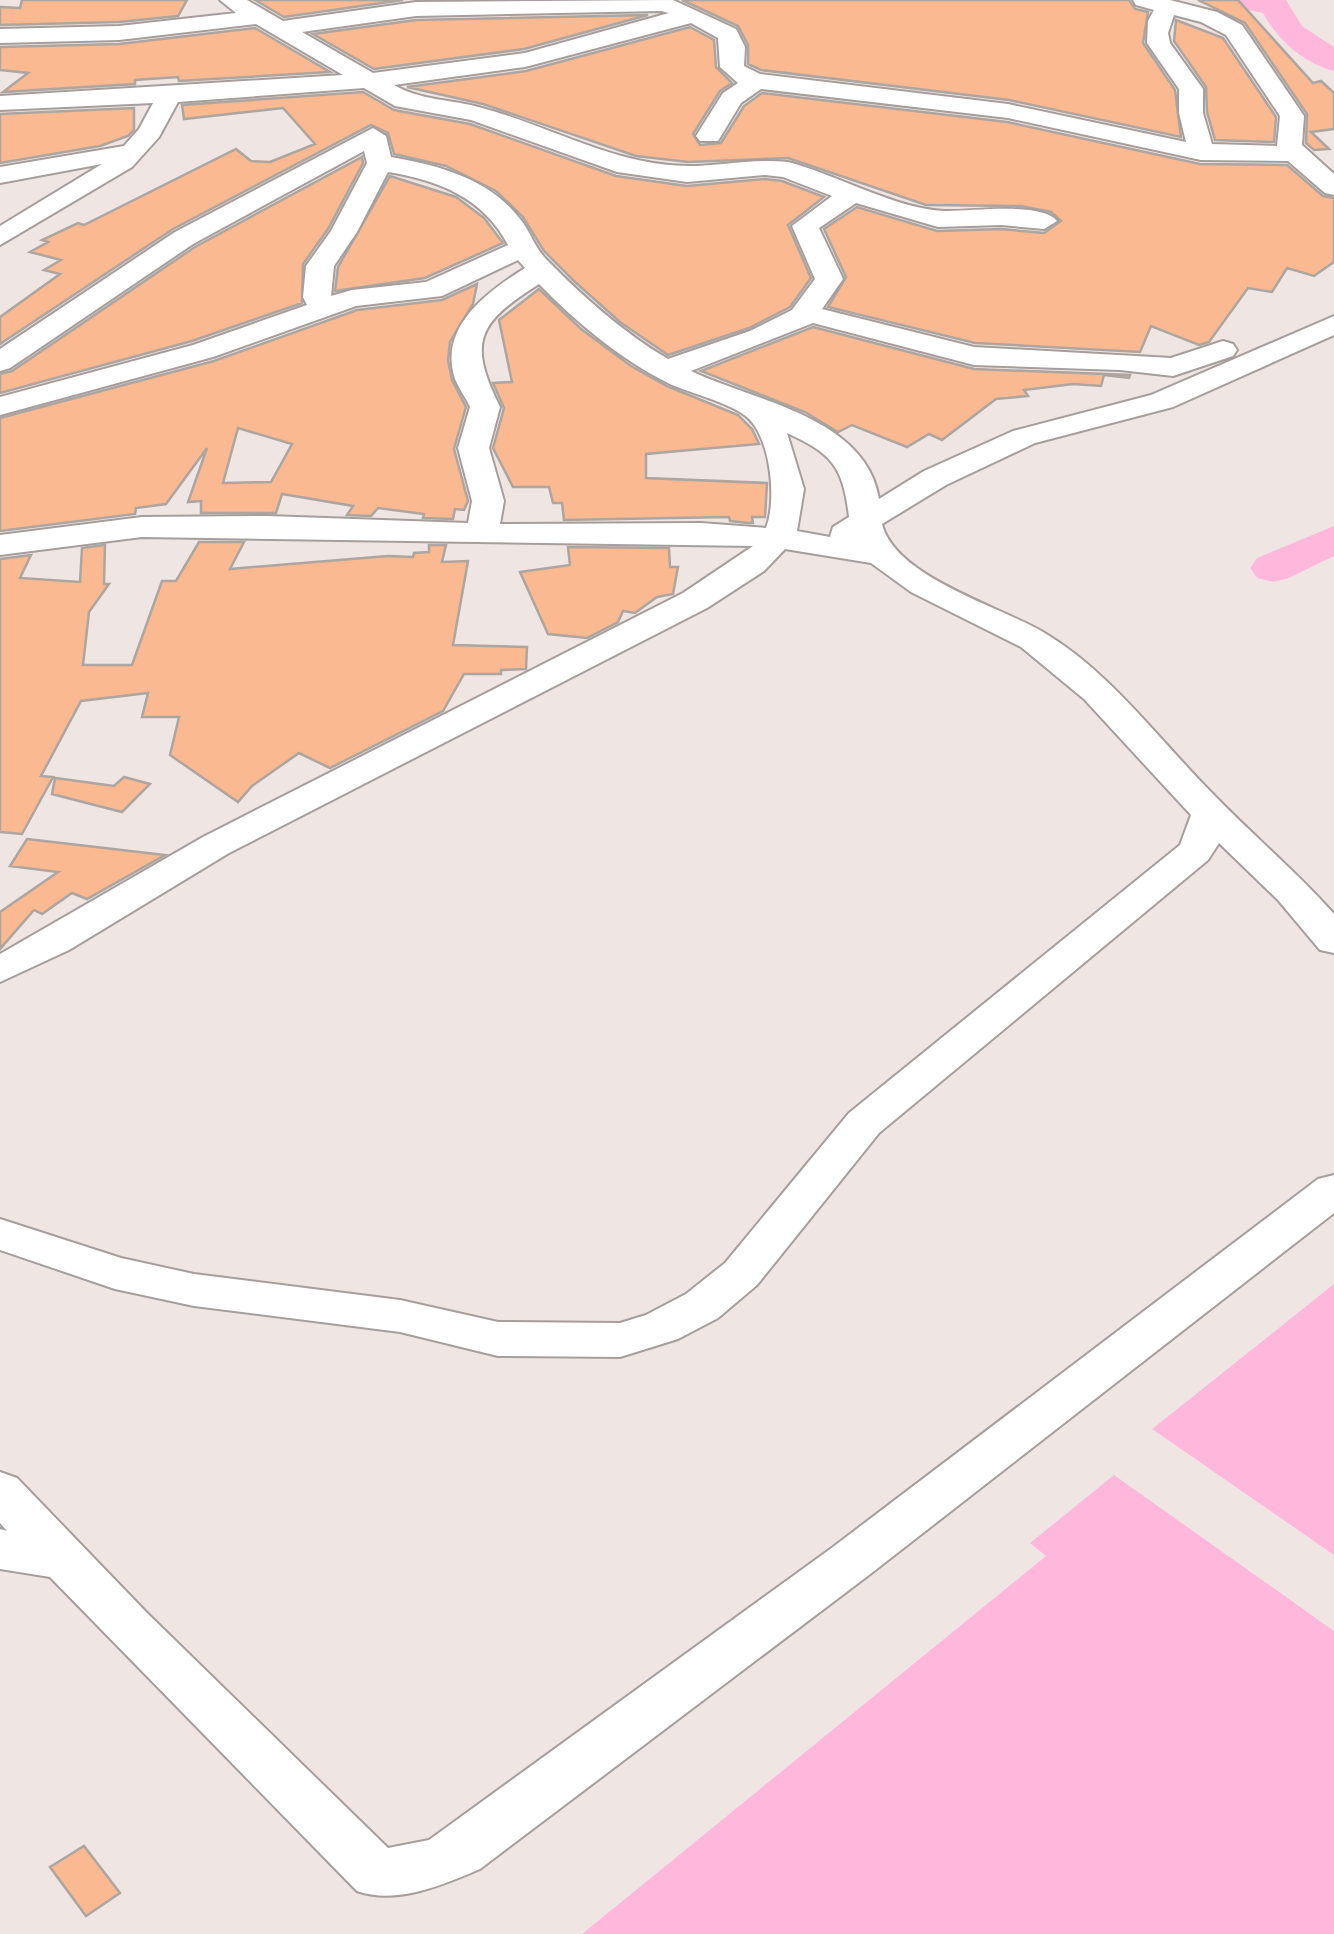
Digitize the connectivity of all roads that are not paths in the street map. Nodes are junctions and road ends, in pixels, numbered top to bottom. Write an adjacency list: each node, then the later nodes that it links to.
1 (231, 0): 4 (street)
2 (1156, 3): 13 (street); 15 (street)
3 (695, 8): 4 (street); 6 (street); 7 (street)
4 (269, 23): 5 (street); 6 (street)
5 (0, 36)
6 (371, 80): 8 (street); 10 (street)
7 (756, 81): 11 (street); 13 (street)
8 (170, 96): 9 (street); 14 (street)
9 (0, 104)
10 (420, 105): 12 (street); 18 (street)
11 (709, 136)
12 (376, 150): 21 (street); 23 (street); 26 (street)
13 (1201, 152): 15 (street)
14 (133, 153): 16 (street); 20 (street)
15 (1294, 153): 17 (street)
16 (0, 175)
17 (1334, 187)
18 (852, 194): 19 (street); 24 (street)
19 (1044, 221)
20 (0, 237)
21 (533, 258): 23 (street); 28 (street); 33 (street)
22 (1334, 299): 27 (street)
23 (323, 309): 29 (street)
24 (802, 316): 27 (street); 28 (street)
25 (1334, 325): 31 (street)
26 (0, 362)
27 (1144, 365): 31 (street)
28 (666, 370): 30 (street)
29 (0, 406)
30 (757, 410): 32 (street); 34 (street)
31 (1085, 419): 32 (street)
32 (863, 524): 36 (street); 37 (street)
33 (480, 532): 34 (street); 35 (street)
34 (778, 538): 36 (street); 38 (street)
35 (0, 545)
36 (823, 545): 37 (street); 38 (street)
37 (880, 555): 39 (street)
38 (696, 602): 41 (street)
39 (1210, 814): 40 (street); 43 (street)
40 (1334, 941)
41 (0, 970)
42 (1334, 1190): 46 (street)
43 (0, 1234)
44 (0, 1491): 46 (street)
45 (0, 1549): 46 (street)
46 (64, 1560)

